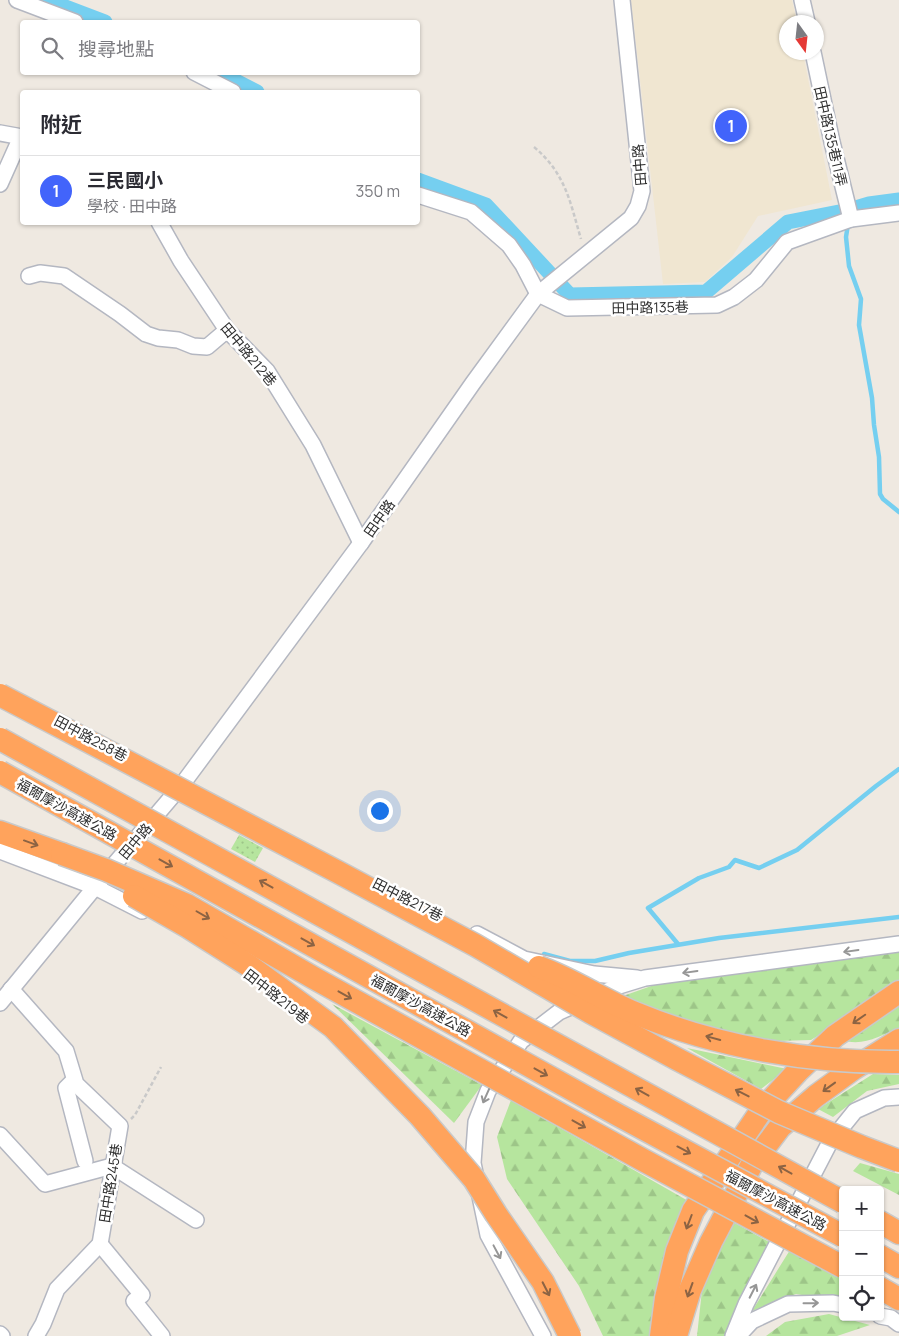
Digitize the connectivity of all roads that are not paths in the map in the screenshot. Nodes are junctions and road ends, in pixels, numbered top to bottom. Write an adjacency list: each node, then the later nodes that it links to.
1 (17, 0): 5 (street)
2 (622, 0): 18 (street, 田中路)
3 (802, 0): 4 (street)
4 (805, 15)
5 (70, 20)
6 (815, 60): 15 (street, 田中路135巷11弄)
7 (200, 75): 8 (street)
8 (229, 90)
9 (0, 133): 10 (street)
10 (20, 137)
11 (20, 141): 12 (street)
12 (0, 184)
13 (420, 196): 18 (street)
14 (899, 213): 15 (street, 田中路135巷)
15 (851, 219): 18 (street, 田中路135巷)
16 (161, 225): 19 (street, 田中路212巷)
17 (29, 276): 19 (street)
18 (544, 289): 20 (street, 田中路)
19 (227, 330): 20 (street, 田中路212巷)
20 (361, 543): 25 (street, 田中路)
21 (0, 690): 25 (street, 田中路258巷)
22 (0, 695): 31 (highway, bridge)
23 (0, 739): 44 (highway, one-way to 23, bridge)
24 (0, 772): 48 (highway, 福爾摩沙高速公路, one-way to 48, bridge)
25 (181, 786): 29 (street, 田中路); 32 (street, 田中路217巷)
26 (0, 832): 28 (highway, one-way to 28)
27 (0, 851): 29 (street, 田中路219巷)
28 (62, 854): 51 (highway, one-way to 51, bridge); 61 (highway, one-way to 61, bridge)
29 (95, 887): 33 (street, 田中路); 40 (street, 田中路219巷)
30 (899, 944): 32 (street, one-way to 32)
31 (475, 945): 36 (highway, one-way to 31, bridge); 42 (highway, one-way to 31, bridge)
32 (644, 978): 60 (street, one-way to 60)
33 (12, 988): 35 (street, 田中路); 37 (street, 田中路245巷)
34 (899, 992): 62 (highway, one-way to 62)
35 (0, 1003)
36 (899, 1047): 63 (highway, one-way to 63)
37 (74, 1080): 41 (street); 43 (street, 田中路245巷)
38 (899, 1097): 64 (street, one-way to 38)
39 (0, 1135): 43 (street)
40 (435, 1140)
41 (85, 1161)
42 (899, 1161)
43 (112, 1166): 45 (street); 49 (street, 田中路245巷)
44 (839, 1200)
45 (196, 1220)
46 (884, 1224): 47 (highway)
47 (899, 1233)
48 (839, 1234)
49 (100, 1244): 58 (street); 59 (street)
50 (884, 1258): 52 (highway)
51 (839, 1265)
52 (899, 1267)
53 (884, 1290): 54 (highway)
54 (899, 1299)
55 (839, 1304): 65 (street, one-way to 55)
56 (884, 1317): 57 (street)
57 (899, 1324)
58 (36, 1336)
59 (162, 1336)
60 (543, 1336)
61 (570, 1336)
62 (661, 1336)
63 (676, 1336)
64 (733, 1336)
65 (738, 1336)

